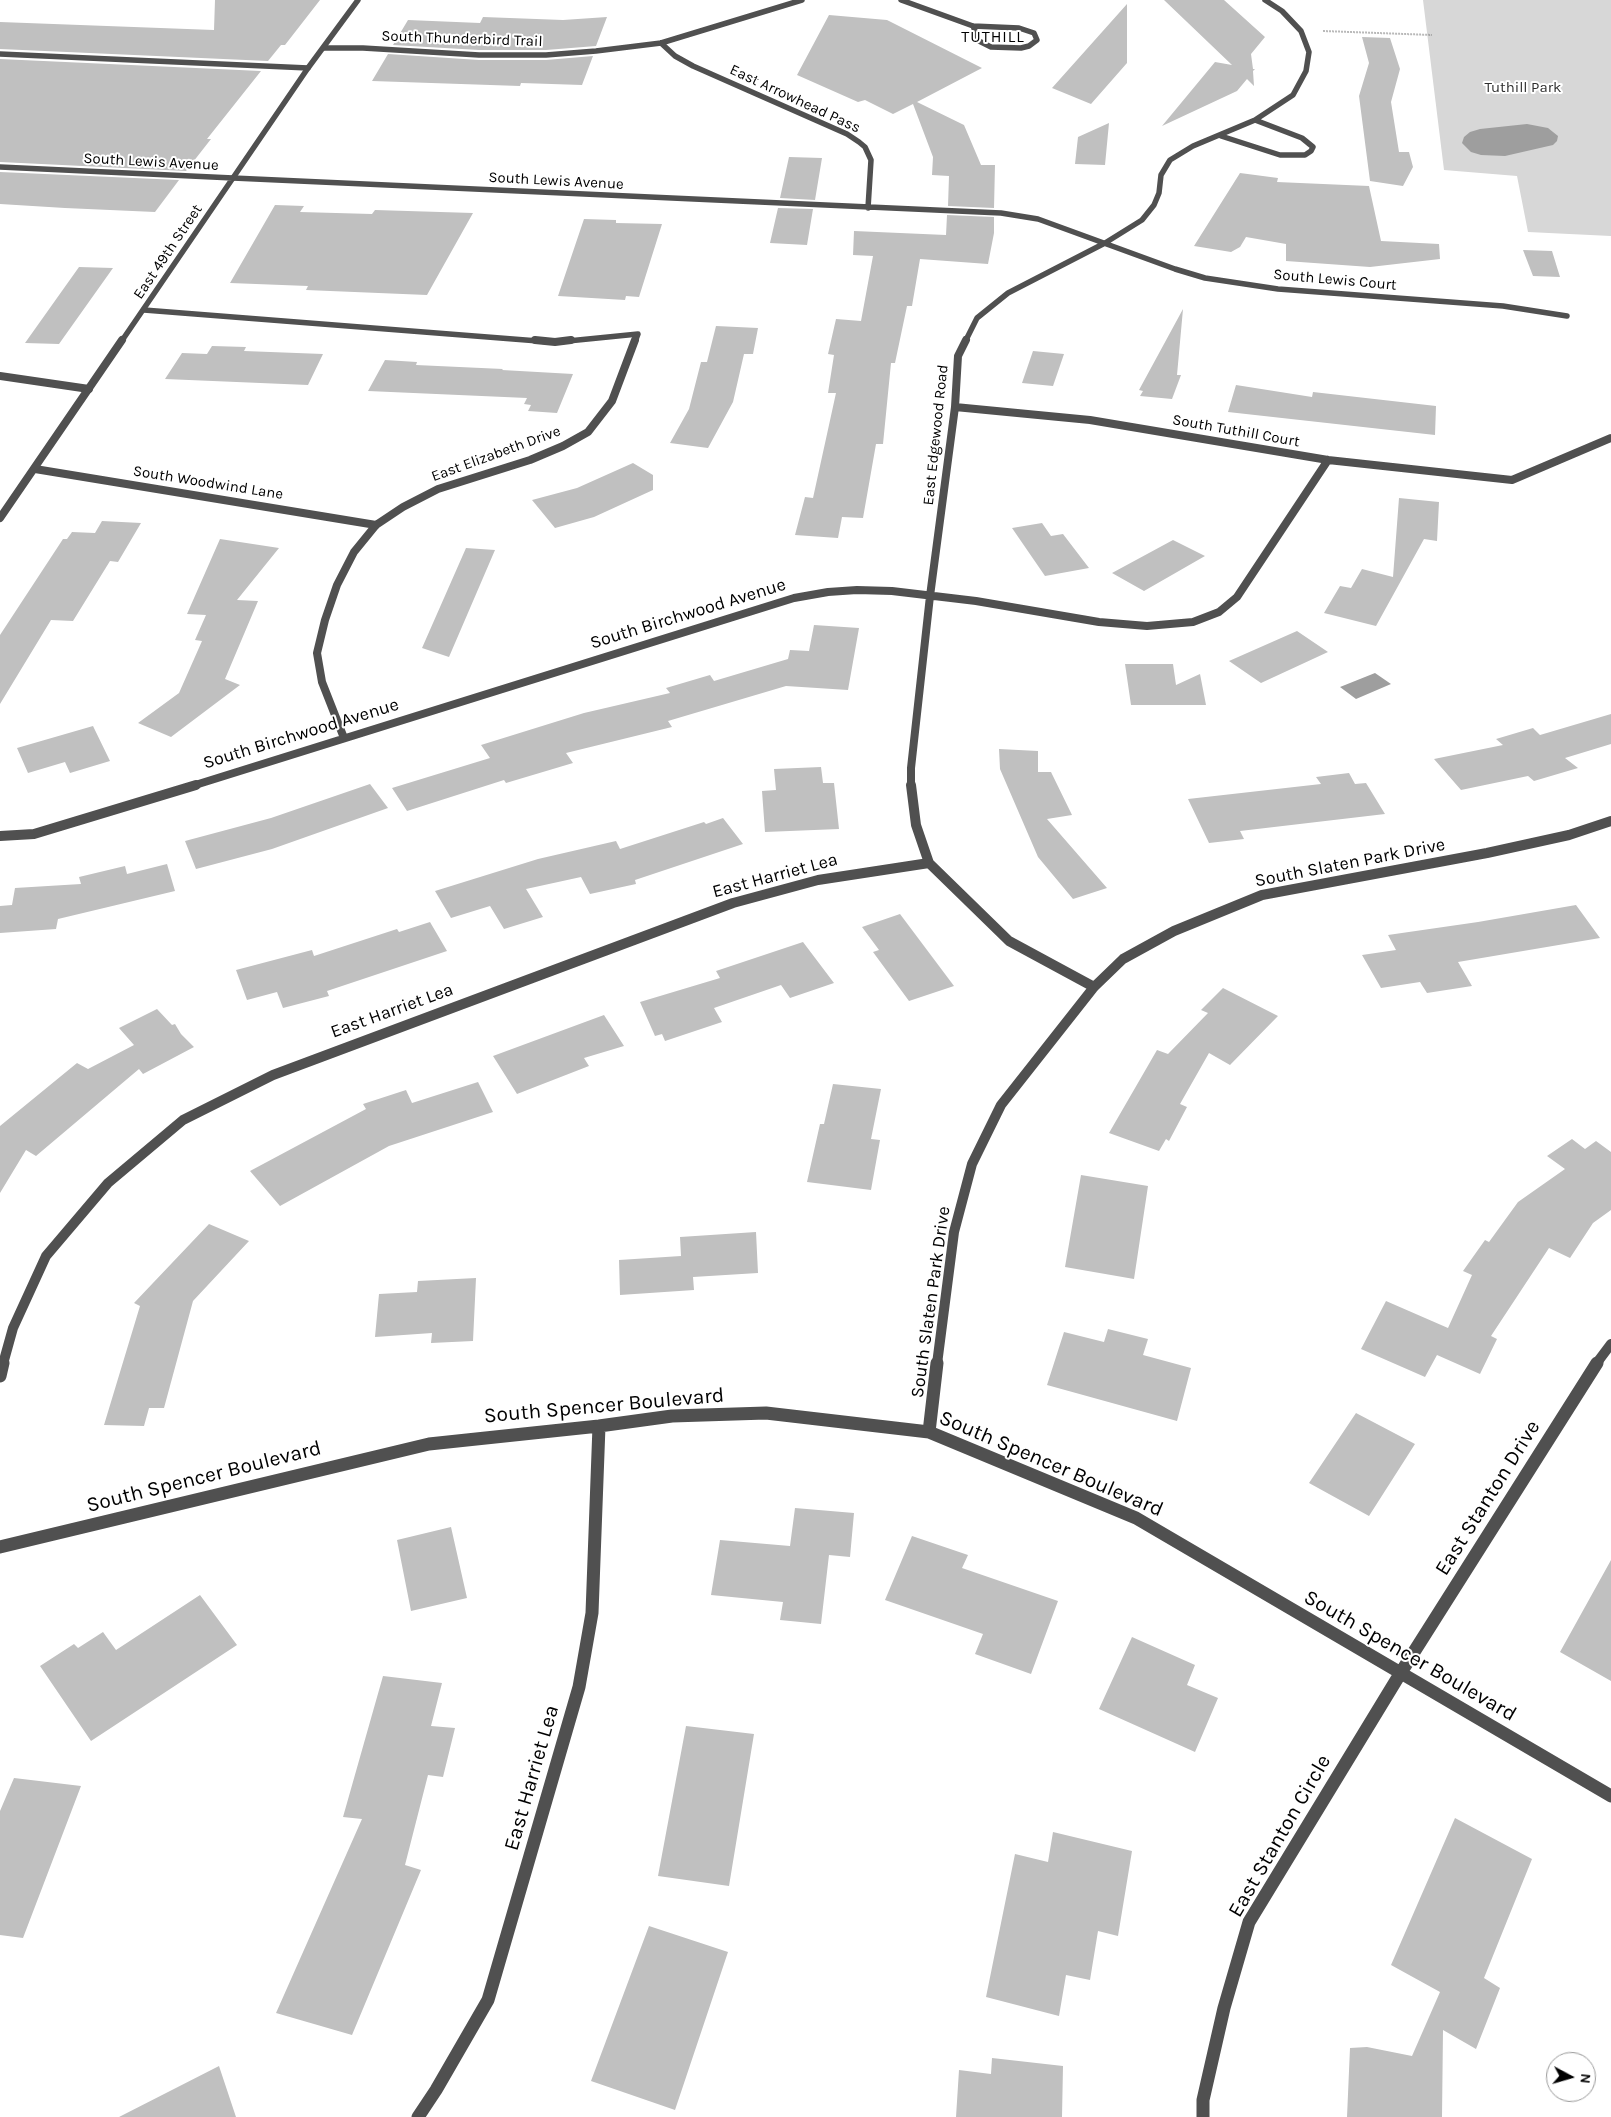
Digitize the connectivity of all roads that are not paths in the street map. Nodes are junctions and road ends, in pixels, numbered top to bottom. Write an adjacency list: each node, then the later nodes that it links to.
1 (358, 0): 7 (street, East 49th Street)
2 (802, 0): 6 (street, South Thunderbird Trail)
3 (901, 0): 5 (street)
4 (1265, 0): 10 (street, East Edgewood Road)
5 (973, 26): 5 (street)
6 (660, 43): 7 (street, South Thunderbird Trail); 14 (street, East Arrowhead Pass)
7 (324, 48): 9 (street, East 49th Street)
8 (0, 54): 9 (street)
9 (308, 68): 13 (street, East 49th Street)
10 (1255, 120): 11 (street, East Edgewood Road); 11 (street)
11 (1221, 136): 15 (street, East Edgewood Road)
12 (0, 167): 13 (street, South Lewis Avenue)
13 (234, 178): 14 (street, South Lewis Avenue); 16 (street, East 49th Street)
14 (868, 208): 15 (street, South Lewis Avenue)
15 (1105, 243): 17 (street, South Lewis Court); 20 (street, East Edgewood Road)
16 (144, 310): 19 (street, East 49th Street); 25 (street, East Elizabeth Drive)
17 (1567, 316)
18 (0, 376): 19 (street)
19 (89, 389): 23 (street, East 49th Street)
20 (955, 407): 22 (street, South Tuthill Court); 26 (street, East Edgewood Road)
21 (1611, 438): 22 (street, South Tuthill Court)
22 (1328, 460): 26 (street, South Birchwood Avenue)
23 (35, 469): 24 (street, East 49th Street); 25 (street, South Woodwind Lane)
24 (0, 518)
25 (376, 525): 27 (street, East Elizabeth Drive)
26 (930, 596): 27 (street, South Birchwood Avenue); 30 (street, East Edgewood Road)
27 (344, 738): 29 (street, South Birchwood Avenue)
28 (1611, 821): 31 (street, South Slaten Park Drive)
29 (0, 836)
30 (929, 864): 31 (street, East Edgewood Road); 33 (street, East Harriet Lea)
31 (1094, 987): 35 (street, South Slaten Park Drive)
32 (1611, 1344): 37 (street, East Stanton Drive)
33 (0, 1376)
34 (599, 1426): 35 (street, South Spencer Boulevard); 36 (street, South Spencer Boulevard); 39 (street, East Harriet Lea)
35 (929, 1432): 37 (street, South Spencer Boulevard)
36 (0, 1546)
37 (1400, 1674): 38 (street, South Spencer Boulevard); 40 (street, East Stanton Circle)
38 (1611, 1796)
39 (418, 2117)
40 (1203, 2117)

